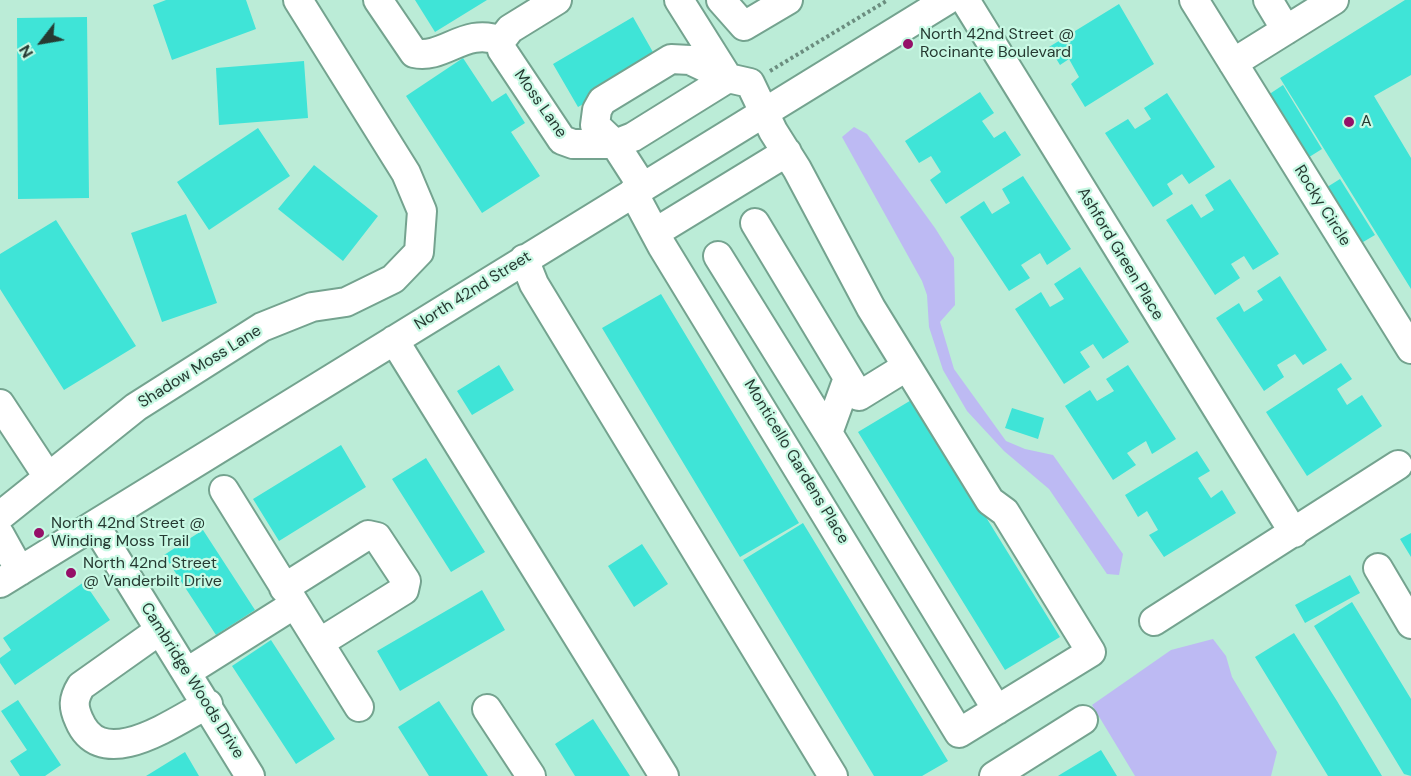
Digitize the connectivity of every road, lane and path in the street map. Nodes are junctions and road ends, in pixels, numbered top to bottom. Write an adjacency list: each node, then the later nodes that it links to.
1 (298, 0): 33 (street, Shadow Moss Lane)
2 (378, 0): 14 (street)
3 (557, 0): 14 (street)
4 (679, 0): 17 (street)
5 (721, 0): 6 (street)
6 (788, 0)
7 (888, 0): 16 (path)
8 (947, 0): 18 (street, North 42nd Street)
9 (965, 0): 37 (street, Ashford Green Place)
10 (1194, 0): 15 (street, Rocky Circle)
11 (1268, 0): 13 (street)
12 (1329, 1): 13 (street)
13 (1286, 30): 15 (street)
14 (501, 41): 19 (street, Moss Lane)
15 (1233, 63): 27 (street, Rocky Circle)
16 (764, 75)
17 (728, 78): 18 (street); 19 (street); 19 (street)
18 (763, 111): 20 (street); 21 (street, North 42nd Street)
19 (615, 144): 21 (street)
20 (792, 161): 23 (street); 28 (street)
21 (638, 189): 23 (street, Monticello Gardens Place); 25 (street, North 42nd Street)
22 (755, 223): 29 (street)
23 (656, 232): 50 (street, Monticello Gardens Place)
24 (718, 256): 31 (street)
25 (524, 259): 26 (street, North 42nd Street); 55 (street)
26 (394, 340): 36 (street, North 42nd Street); 54 (street)
27 (1411, 349)
28 (906, 367): 29 (street); 50 (street)
29 (848, 378): 31 (street)
30 (0, 404): 33 (street)
31 (828, 433): 50 (street)
32 (1398, 465): 37 (street)
33 (48, 477): 35 (street, Shadow Moss Lane)
34 (224, 490): 41 (street)
35 (0, 516)
36 (95, 525): 40 (street, North 42nd Street); 44 (street, Cambridge Woods Drive)
37 (1293, 533): 42 (street)
38 (0, 535): 40 (street)
39 (1378, 568): 43 (street)
40 (10, 577)
41 (289, 596): 45 (street); 45 (street); 46 (street)
42 (1154, 621)
43 (1411, 624)
44 (160, 630): 46 (street, Cambridge Woods Drive); 47 (street)
45 (319, 644): 48 (street)
46 (187, 672): 47 (street, Cambridge Woods Drive)
47 (208, 704): 52 (street, Cambridge Woods Drive)
48 (359, 707)
49 (487, 710): 53 (street)
50 (997, 710)
51 (1083, 720): 56 (street)
52 (250, 776)
53 (531, 776)
54 (664, 776)
55 (832, 776)
56 (994, 776)

